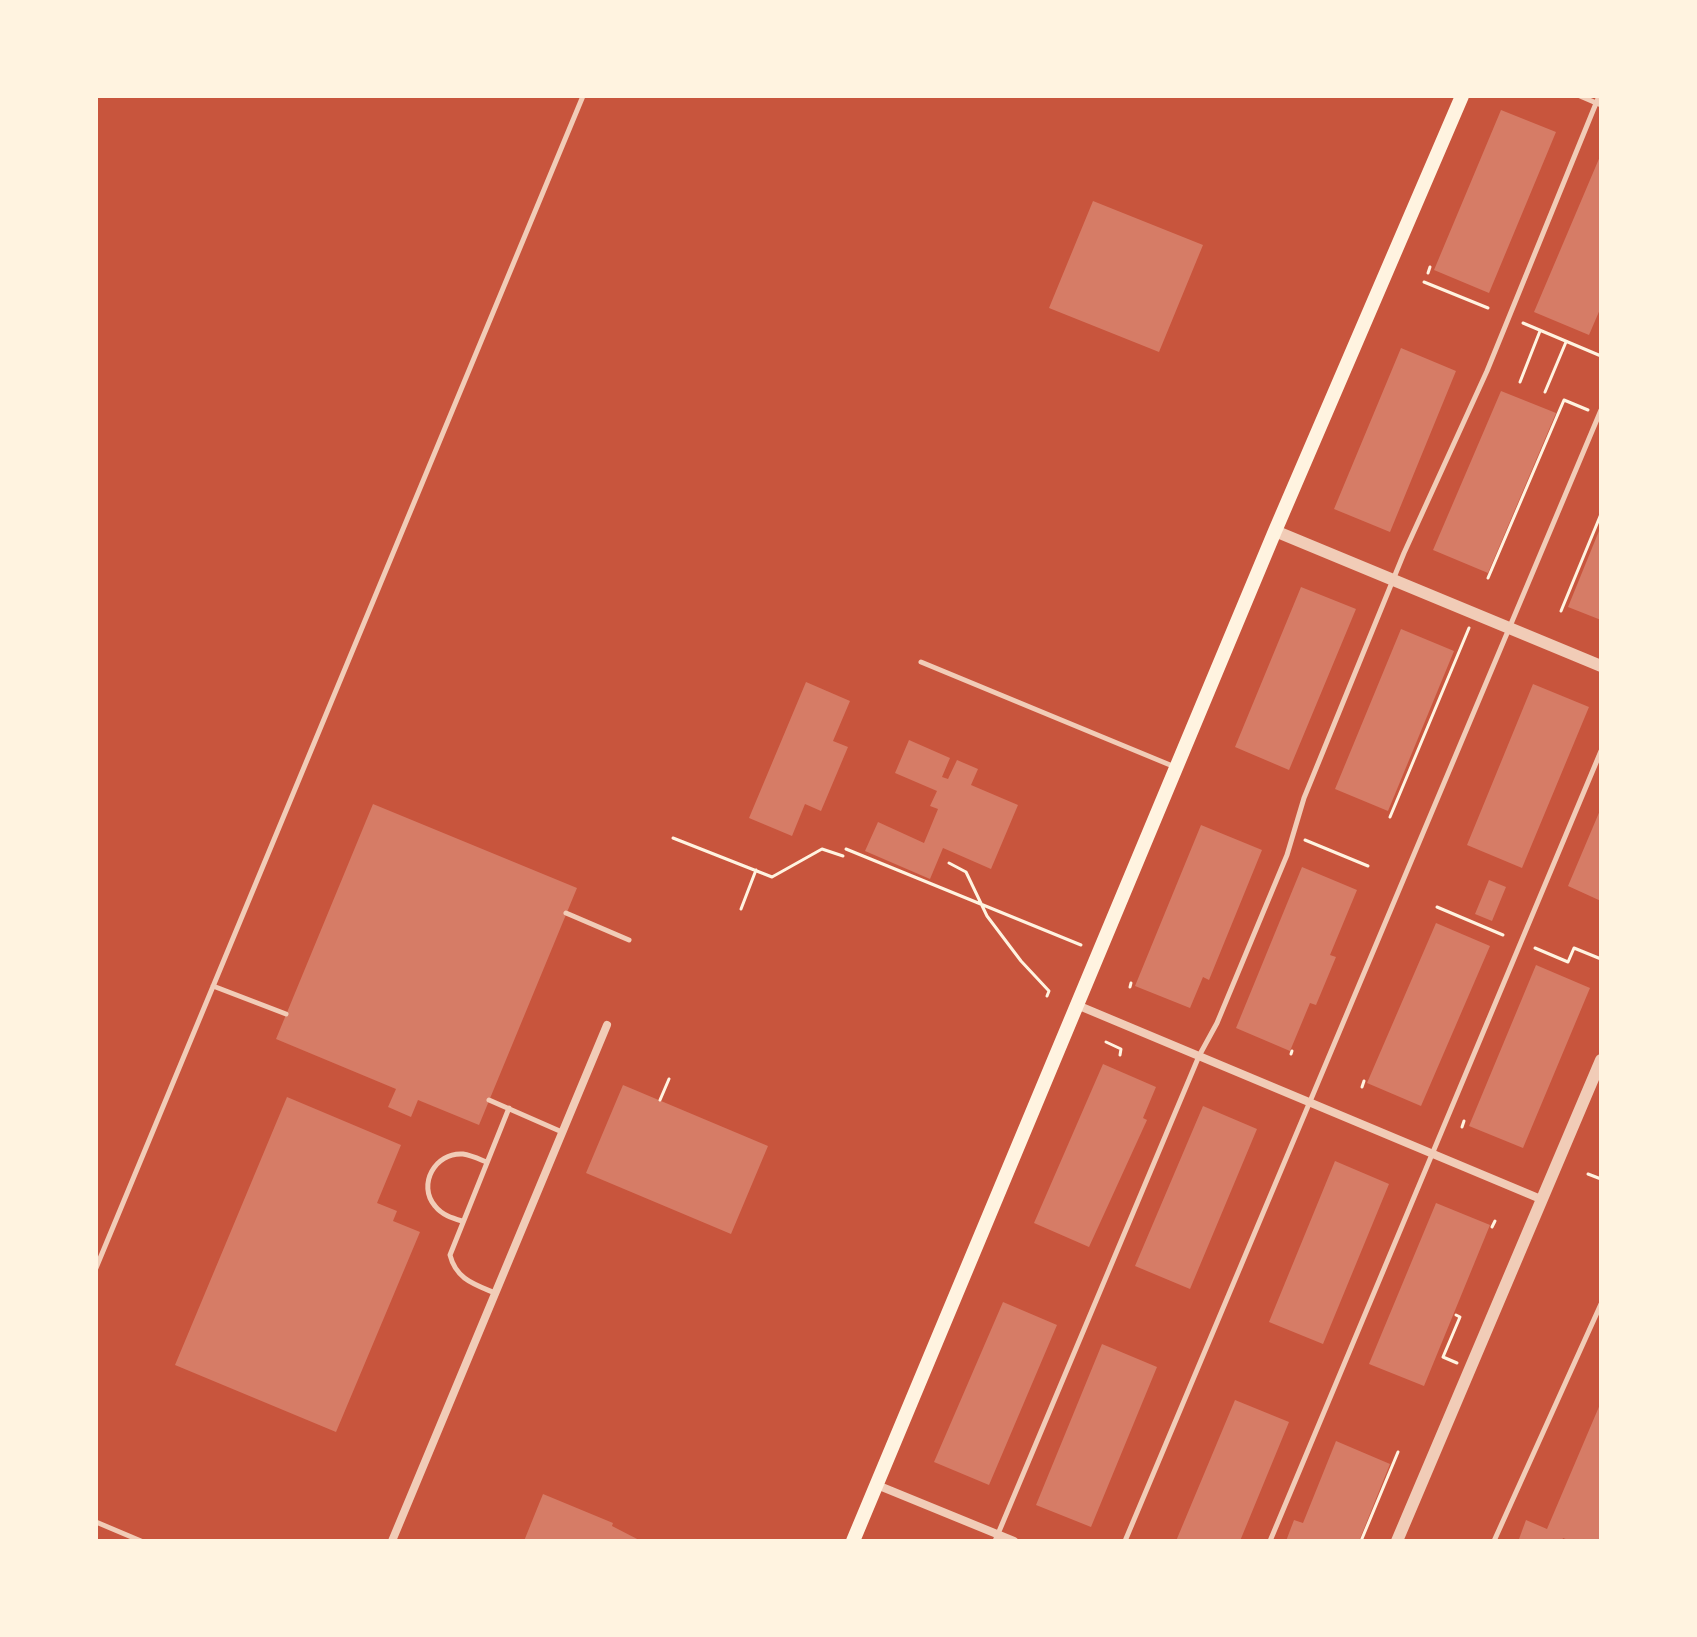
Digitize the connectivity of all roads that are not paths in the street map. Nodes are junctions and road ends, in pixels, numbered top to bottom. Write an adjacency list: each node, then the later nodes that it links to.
1 (583, 96): 15 (lane)
2 (1462, 96): 6 (main road)
3 (1580, 96): 4 (lane)
4 (1599, 101): 7 (lane)
5 (1601, 410): 8 (lane)
6 (1275, 531): 7 (street); 12 (main road)
7 (1394, 579): 8 (street); 19 (lane)
8 (1509, 628): 10 (street); 22 (lane)
9 (921, 662): 12 (lane)
10 (1601, 666)
11 (1601, 751): 25 (lane)
12 (1176, 768): 16 (main road)
13 (566, 913): 14 (lane)
14 (629, 940)
15 (213, 986): 17 (lane); 29 (lane)
16 (1077, 1005): 19 (street); 32 (main road)
17 (286, 1014)
18 (607, 1025): 24 (street)
19 (1199, 1056): 22 (street); 34 (lane)
20 (1601, 1060): 27 (street)
21 (489, 1100): 23 (lane)
22 (1309, 1102): 25 (street); 39 (lane)
23 (509, 1108): 24 (lane); 26 (lane)
24 (563, 1132): 30 (street)
25 (1432, 1153): 27 (street); 40 (lane)
26 (486, 1162): 28 (lane); 28 (lane)
27 (1543, 1200): 41 (street)
28 (462, 1221): 30 (lane)
29 (96, 1268)
30 (495, 1293): 36 (street)
31 (1601, 1304): 42 (lane)
32 (877, 1485): 34 (street); 37 (main road)
33 (96, 1522): 35 (lane)
34 (997, 1538): 38 (street)
35 (141, 1541)
36 (392, 1541)
37 (853, 1541)
38 (1014, 1541)
39 (1125, 1541)
40 (1270, 1541)
41 (1397, 1541)
42 (1494, 1541)

